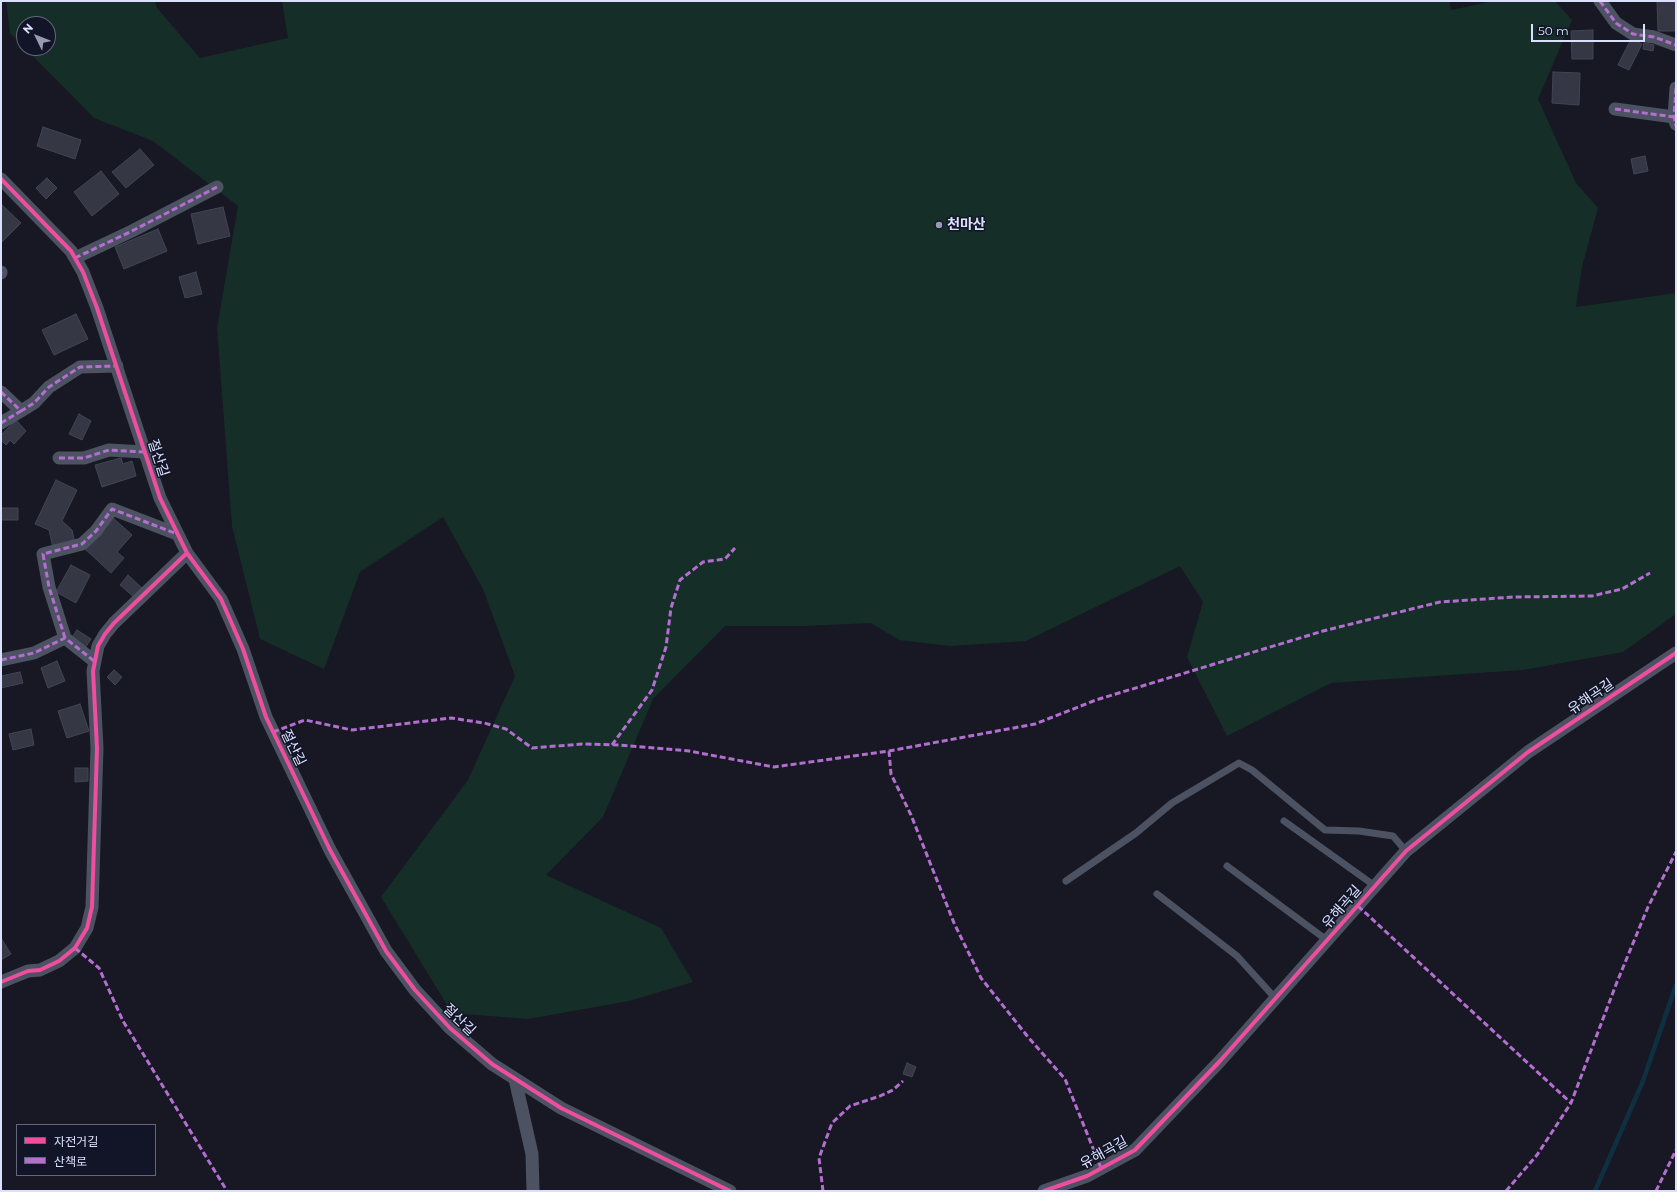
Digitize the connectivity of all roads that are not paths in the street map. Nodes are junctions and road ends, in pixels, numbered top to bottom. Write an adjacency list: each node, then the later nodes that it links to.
1 (1600, 1): 2 (street)
2 (1676, 45)
3 (1676, 88): 5 (street)
4 (1615, 109): 5 (street)
5 (1675, 121)
6 (1, 179): 8 (street, 절산길)
7 (217, 187): 8 (street)
8 (75, 258): 9 (street, 절산길)
9 (117, 366): 11 (street); 13 (street, 절산길)
10 (1, 392): 11 (street)
11 (21, 411): 12 (street)
12 (1, 423)
13 (145, 452): 14 (street); 15 (street, 절산길)
14 (59, 458)
15 (177, 534): 16 (street, 절산길); 17 (street)
16 (187, 553): 20 (street); 30 (street, 절산길)
17 (64, 638): 19 (street); 20 (street)
18 (1676, 653): 22 (street, 유해곡길)
19 (1, 660)
20 (94, 661): 28 (street)
21 (1284, 821): 25 (lane)
22 (1406, 851): 24 (lane); 25 (street, 유해곡길)
23 (1227, 866): 27 (lane)
24 (1066, 881)
25 (1375, 886): 27 (street, 유해곡길)
26 (1157, 894): 29 (lane)
27 (1328, 941): 29 (street, 유해곡길)
28 (1, 982)
29 (1276, 999): 33 (street, 유해곡길)
30 (515, 1079): 31 (street); 32 (street, 절산길)
31 (533, 1191)
32 (730, 1191)
33 (1044, 1191)

